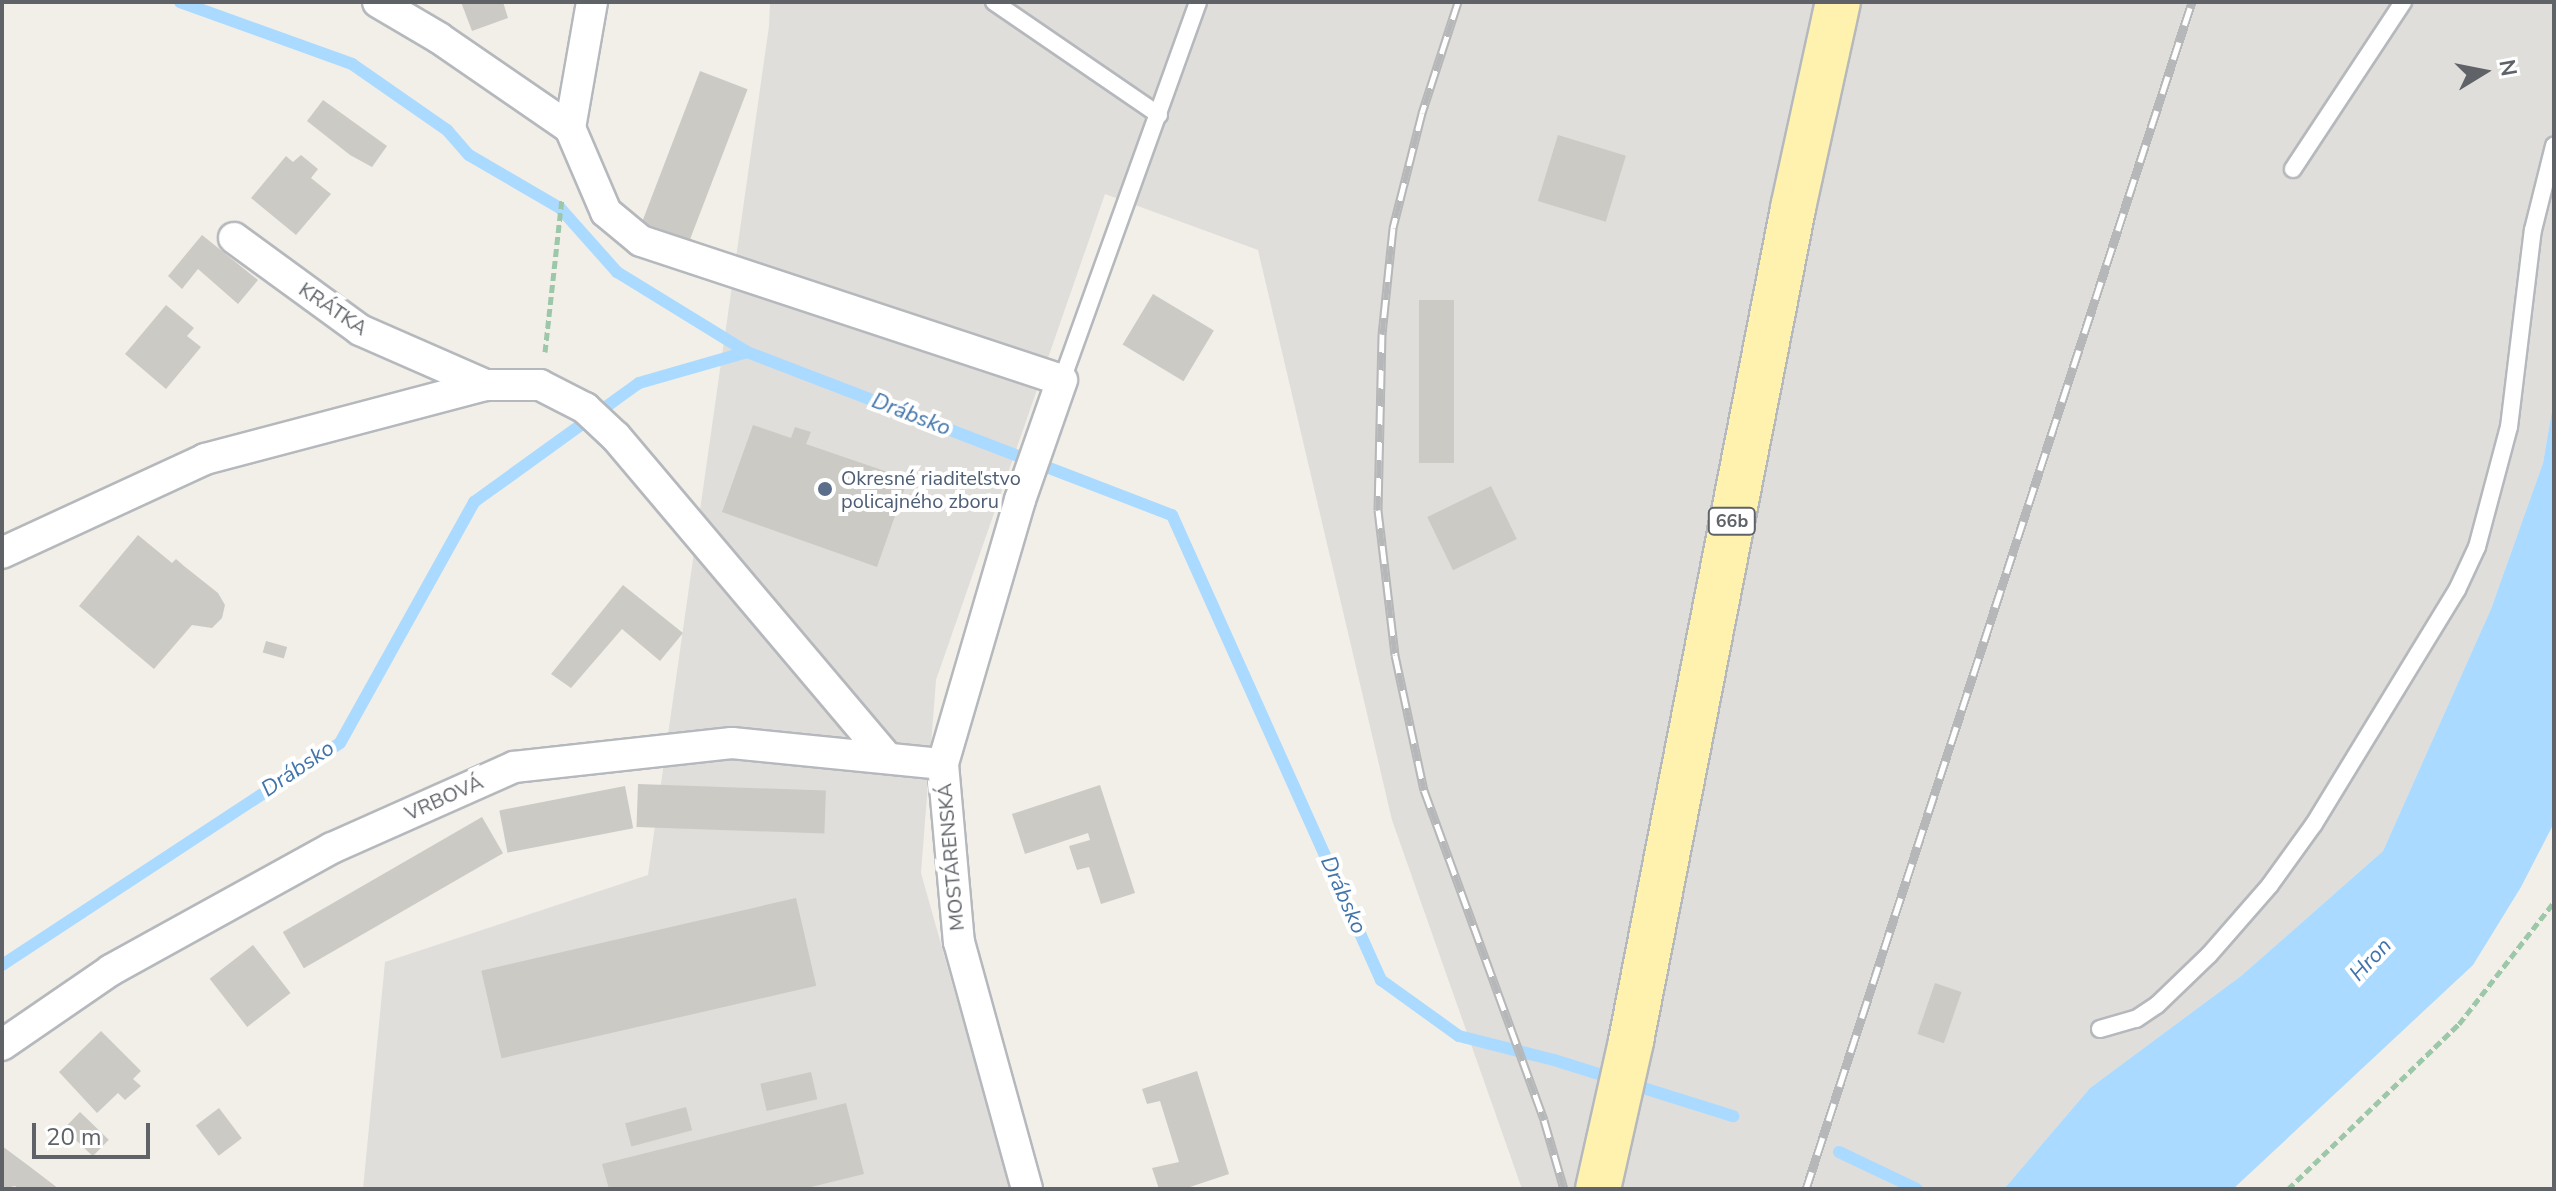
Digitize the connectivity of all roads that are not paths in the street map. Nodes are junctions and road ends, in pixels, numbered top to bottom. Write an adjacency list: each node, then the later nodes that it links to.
1 (378, 2): 8 (street)
2 (592, 2): 8 (street)
3 (994, 2): 7 (lane)
4 (1198, 2): 7 (lane)
5 (1838, 2): 20 (main road, 66b)
6 (2403, 2): 10 (lane)
7 (1159, 115): 12 (lane)
8 (575, 140): 12 (street)
9 (2554, 146): 17 (lane)
10 (2293, 169)
11 (234, 238): 13 (street, KRÁTKA)
12 (1062, 380): 16 (street, MOSTÁRENSKÁ)
13 (485, 385): 14 (street); 15 (street)
14 (2, 553)
15 (886, 757): 16 (street, VRBOVÁ); 18 (street, VRBOVÁ)
16 (943, 764): 19 (street, MOSTÁRENSKÁ)
17 (2100, 1029)
18 (2, 1045)
19 (1027, 1189)
20 (1598, 1189)

